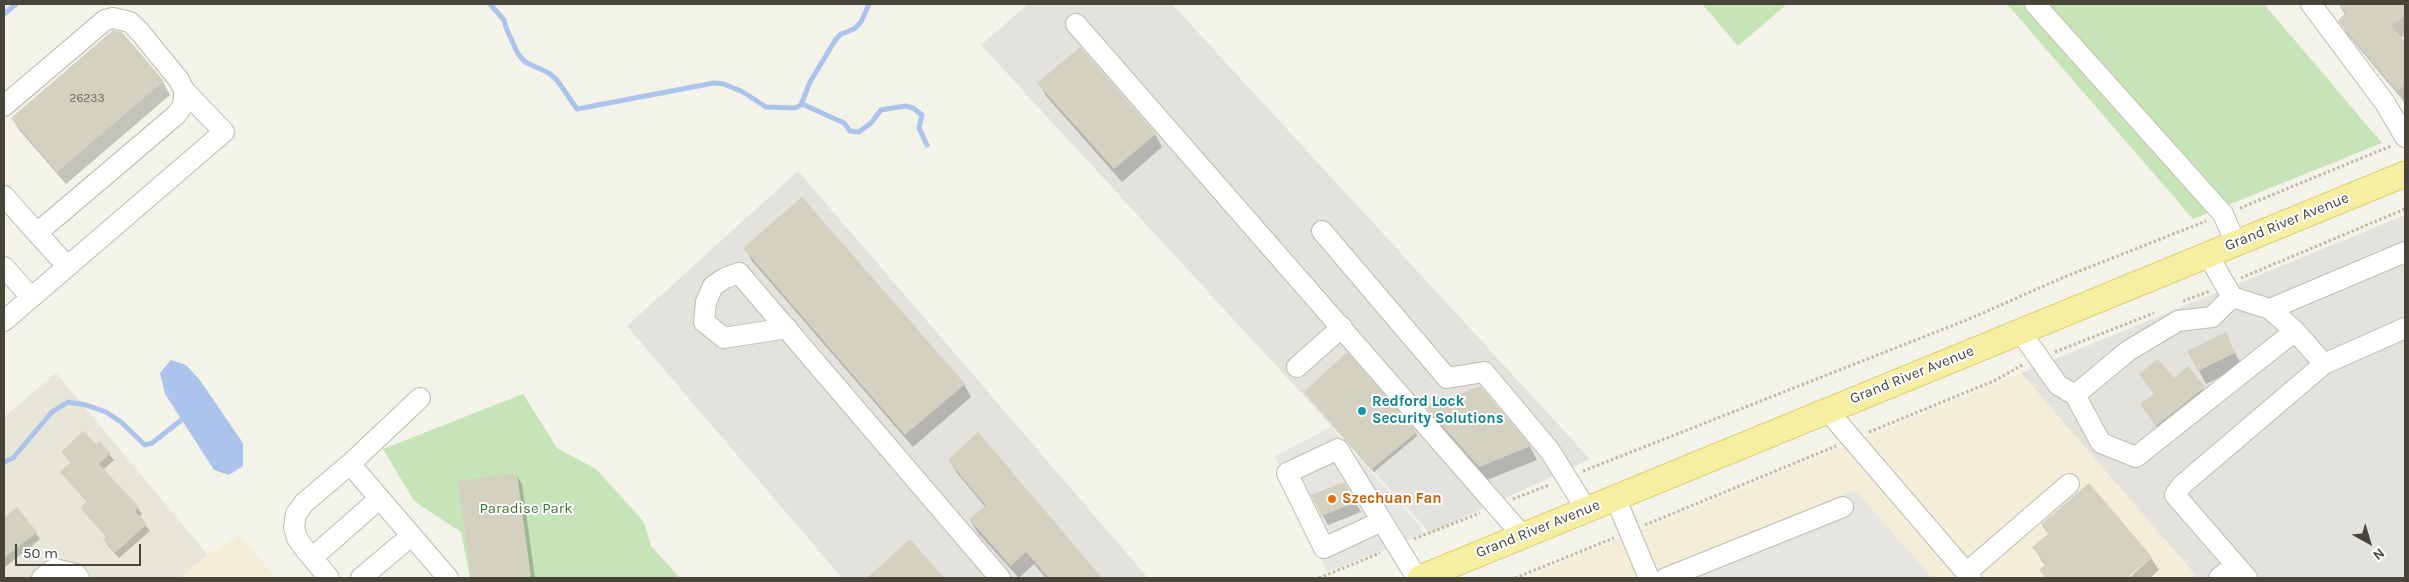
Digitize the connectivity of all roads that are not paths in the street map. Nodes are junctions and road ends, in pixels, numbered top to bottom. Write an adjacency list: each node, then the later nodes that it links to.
1 (2035, 4): 11 (street)
2 (2311, 4): 6 (street)
3 (1076, 24): 20 (street)
4 (184, 90): 5 (street); 10 (street); 14 (street)
5 (4, 106)
6 (2401, 140)
7 (2405, 174): 11 (main road, Grand River Avenue)
8 (4, 196): 10 (street)
9 (1322, 231): 35 (street)
10 (37, 232): 14 (street)
11 (2236, 244): 13 (main road, Grand River Avenue)
12 (2405, 252): 18 (street)
13 (2208, 255): 16 (street); 23 (main road, Grand River Avenue)
14 (68, 266): 17 (street)
15 (4, 267): 17 (street)
16 (2228, 290): 18 (street); 27 (street)
17 (30, 298): 19 (street)
18 (2270, 309): 24 (street)
19 (4, 320)
20 (1342, 327): 26 (street); 37 (street)
21 (787, 328): 47 (street)
22 (2405, 328): 25 (street)
23 (2020, 331): 27 (street); 29 (main road, Grand River Avenue)
24 (2295, 331): 25 (street); 27 (street)
25 (2324, 364): 40 (street)
26 (1297, 367)
27 (2075, 395)
28 (420, 398): 30 (street)
29 (1827, 410): 32 (main road, Grand River Avenue); 41 (street)
30 (350, 464): 33 (street); 39 (street)
31 (2069, 484): 41 (street)
32 (1615, 497): 35 (main road, Grand River Avenue); 49 (street)
33 (378, 499): 38 (street); 39 (street)
34 (1843, 507): 50 (street)
35 (1586, 509): 37 (main road, Grand River Avenue)
36 (1382, 521): 36 (street); 48 (street)
37 (1522, 535): 48 (main road, Grand River Avenue)
38 (411, 536): 42 (street); 46 (street)
39 (312, 558): 45 (street)
40 (2242, 572): 51 (street)
41 (1968, 575)
42 (442, 576)
43 (42, 578): 44 (street)
44 (79, 578)
45 (329, 578)
46 (361, 578)
47 (1000, 578)
48 (1418, 578)
49 (1649, 578)
50 (1666, 578)
51 (2219, 578)

